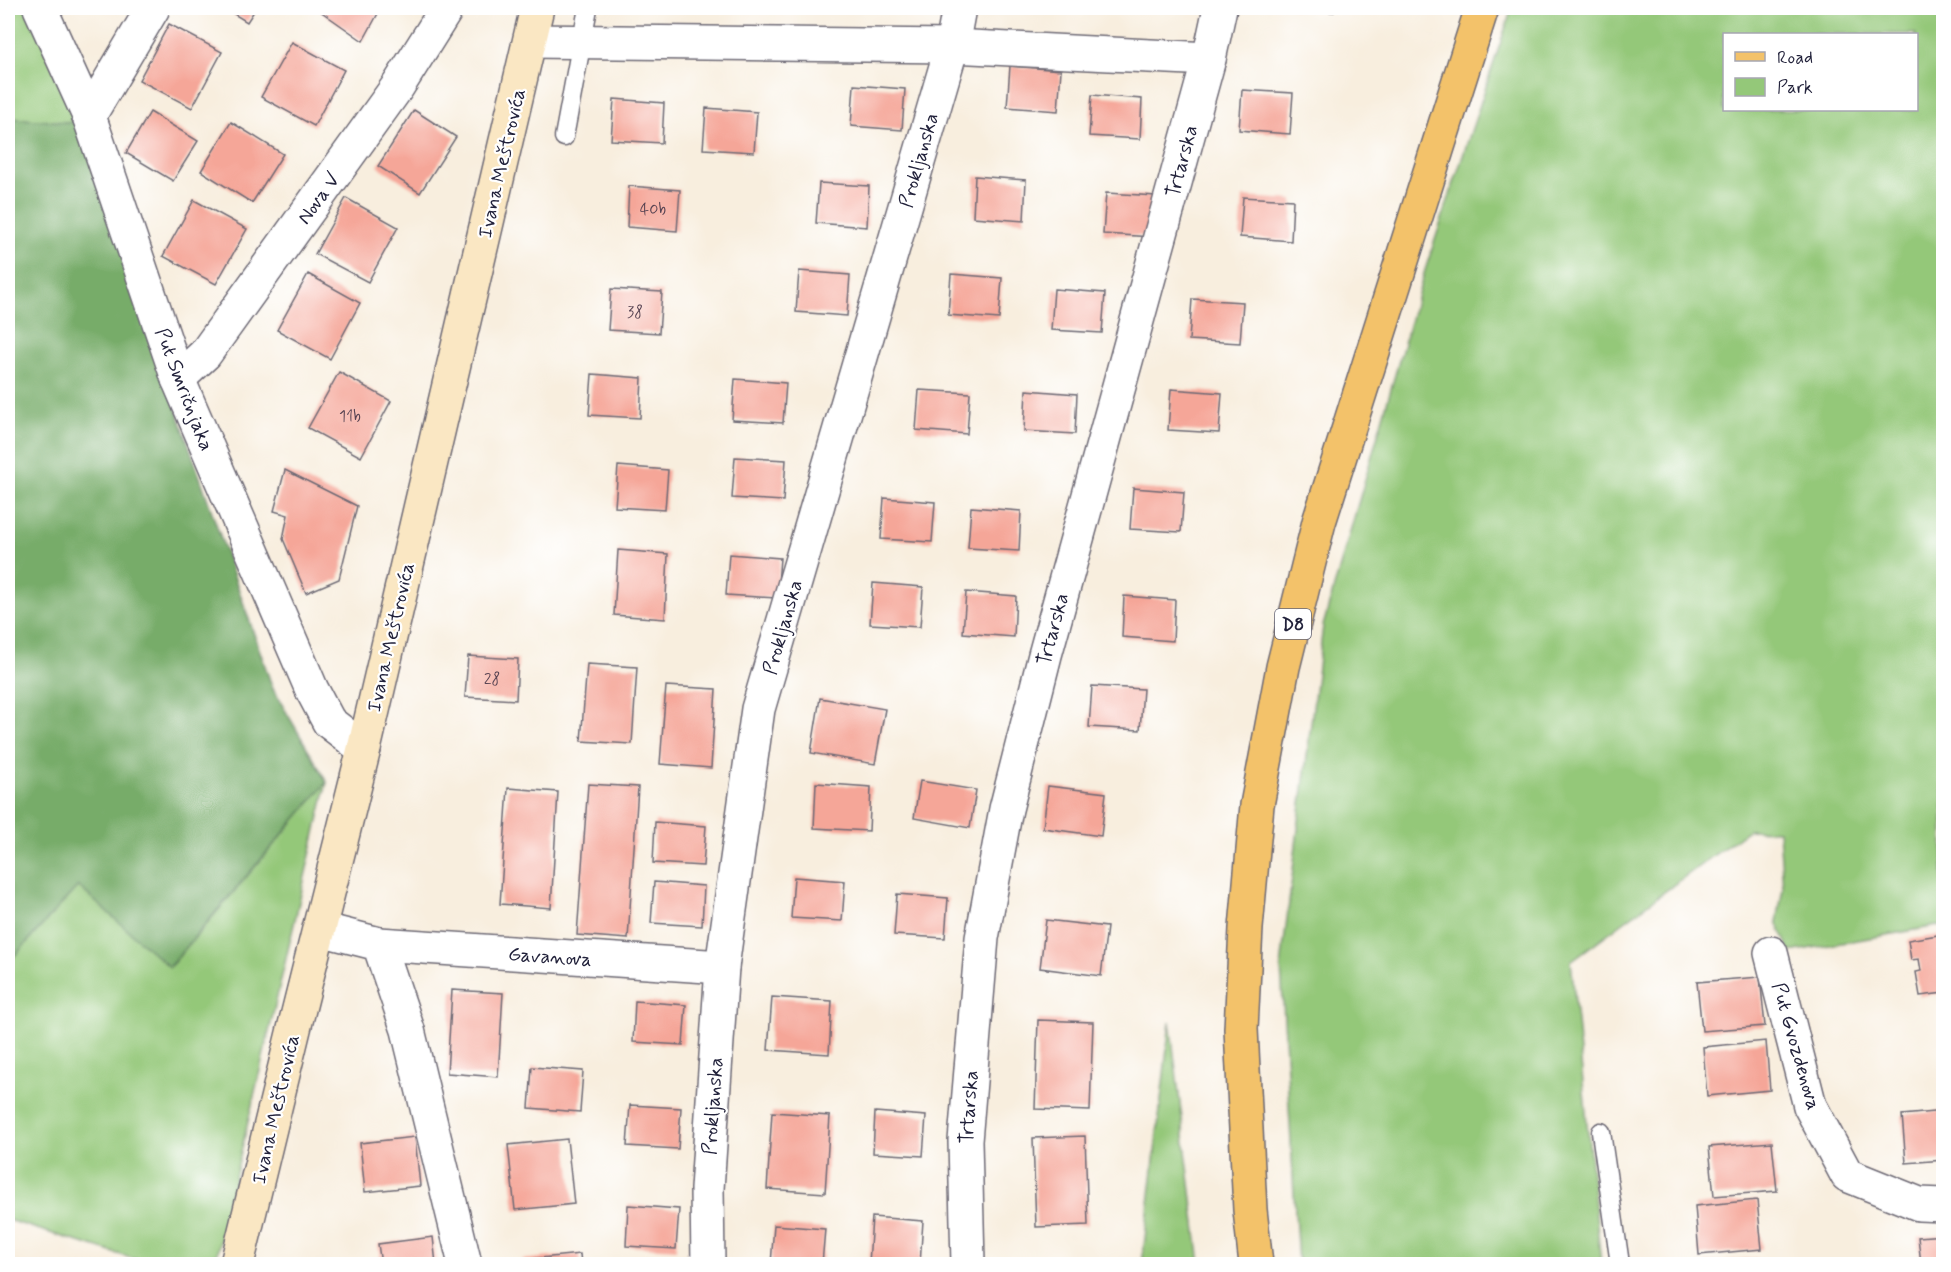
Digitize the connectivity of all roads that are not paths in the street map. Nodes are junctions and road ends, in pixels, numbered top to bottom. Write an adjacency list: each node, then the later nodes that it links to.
1 (40, 8): 13 (street, Put Smričnjaka)
2 (153, 8): 13 (street)
3 (447, 8): 15 (street, Nova V)
4 (537, 8): 9 (street, Ivana Meštrovića)
5 (588, 8): 10 (lane)
6 (959, 8): 11 (street, Prokljanska)
7 (1220, 8): 12 (street, Trtarska)
8 (1482, 8): 27 (main road, D8)
9 (530, 41): 10 (street); 16 (street, Ivana Meštrovića)
10 (580, 42): 11 (street); 14 (lane)
11 (952, 46): 12 (street); 20 (street, Prokljanska)
12 (1209, 59): 26 (street, Trtarska)
13 (89, 116): 15 (street, Put Smričnjaka)
14 (564, 137)
15 (178, 379): 16 (street, Put Smričnjaka)
16 (364, 749): 17 (street, Ivana Meštrovića)
17 (320, 929): 18 (street, Gavanova); 23 (street, Ivana Meštrovića)
18 (379, 944): 20 (street, Gavanova); 24 (street)
19 (1771, 952): 22 (street, Put Gvozdenova)
20 (722, 967): 25 (street, Prokljanska)
21 (1601, 1132): 28 (lane)
22 (1944, 1205)
23 (237, 1264)
24 (465, 1264)
25 (708, 1264)
26 (968, 1264)
27 (1256, 1264)
28 (1620, 1264)

